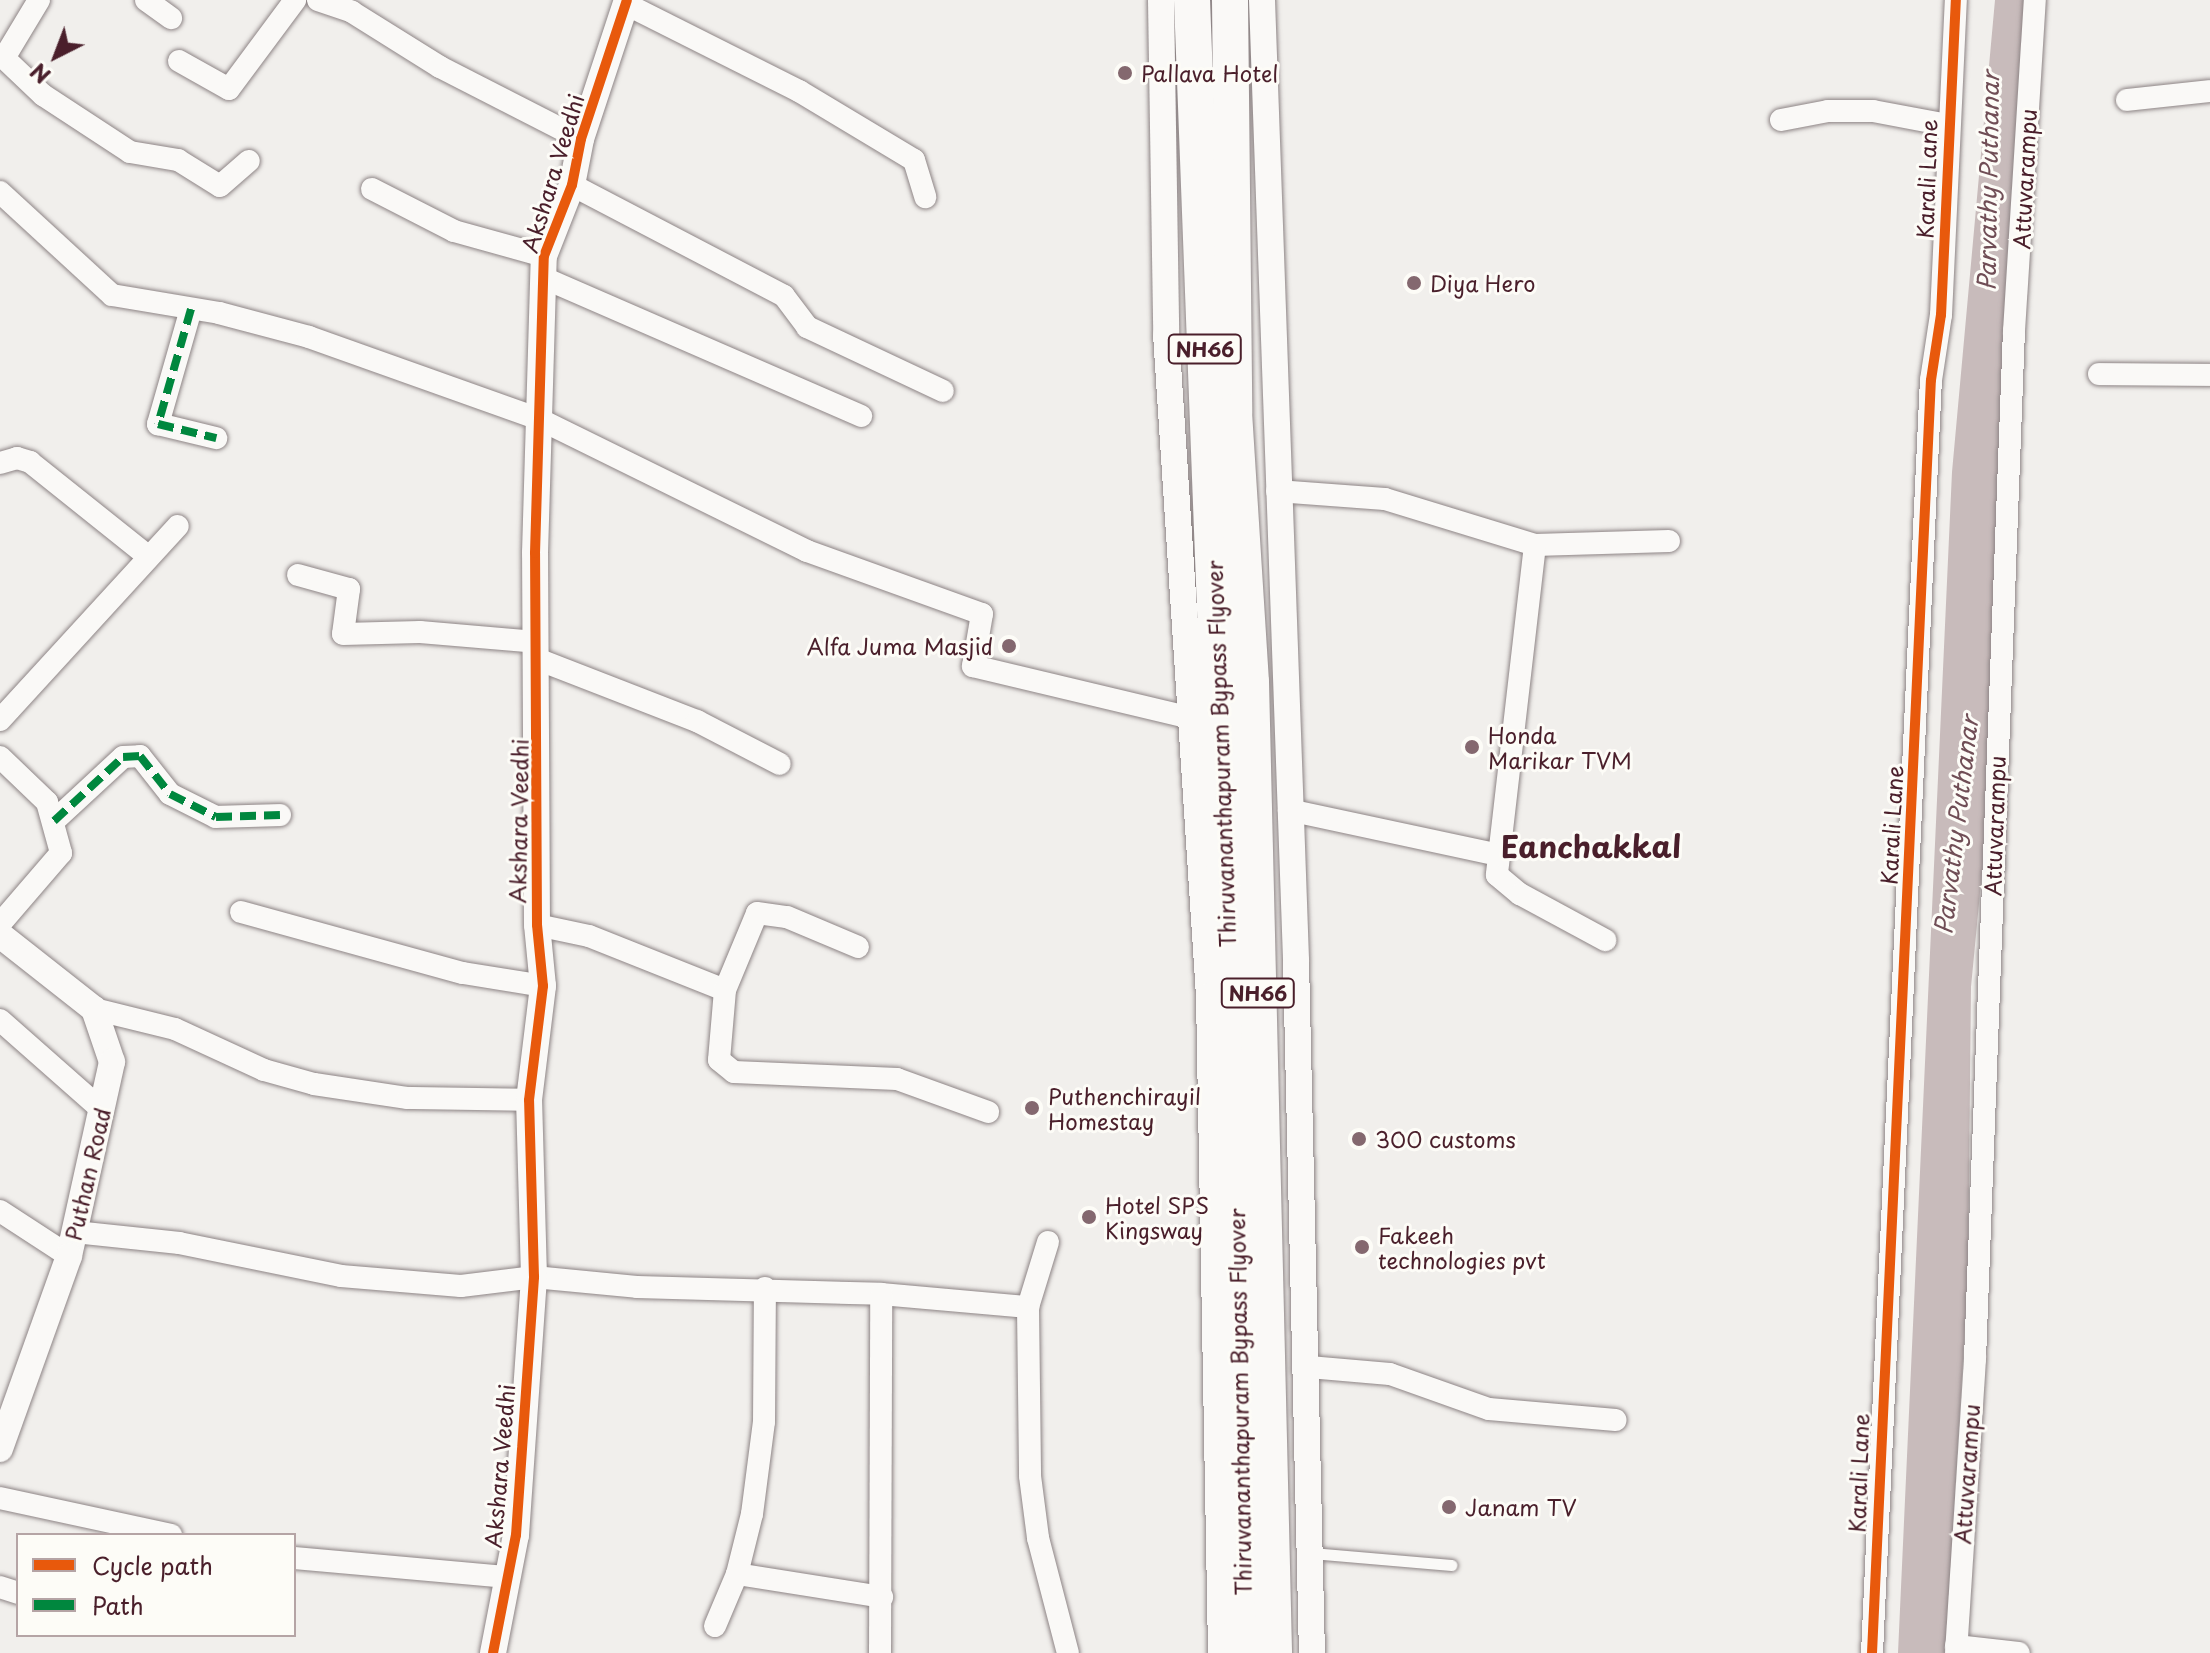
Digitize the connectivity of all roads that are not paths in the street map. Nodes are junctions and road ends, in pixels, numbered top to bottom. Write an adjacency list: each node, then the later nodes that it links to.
1 (39, 0): 13 (street)
2 (146, 0): 12 (street)
3 (295, 0): 14 (street)
4 (318, 0): 19 (street)
5 (1161, 0): 41 (street)
6 (1192, 0): 68 (highway, Thiruvananthapuram Bypass Flyover / NH66)
7 (1230, 0): 68 (highway, Thiruvananthapuram Bypass Flyover / NH66)
8 (1262, 0): 34 (street)
9 (1956, 0): 18 (street, Karali Lane)
10 (2035, 0): 82 (street, Attuvarampu)
11 (626, 2): 19 (street, Akshara Veedhi); 24 (street)
12 (171, 18)
13 (7, 41): 20 (street)
14 (179, 61)
15 (2210, 91): 16 (street)
16 (2127, 100)
17 (1781, 120): 18 (street)
18 (1947, 125): 90 (street, Karali Lane)
19 (581, 139): 21 (street, Akshara Veedhi)
20 (249, 161)
21 (572, 185): 25 (street, Akshara Veedhi); 29 (street)
22 (372, 189): 25 (street)
23 (0, 192): 26 (street)
24 (925, 197)
25 (544, 267): 30 (street); 31 (street, Akshara Veedhi)
26 (191, 309): 31 (street); 32 (street)
27 (2099, 374): 28 (street)
28 (2210, 375)
29 (943, 391)
30 (861, 416)
31 (539, 419): 40 (street, Akshara Veedhi); 41 (street)
32 (216, 438)
33 (0, 463): 38 (street)
34 (1277, 491): 37 (street); 45 (street)
35 (178, 526): 38 (street)
36 (1669, 541): 37 (street)
37 (1535, 545): 48 (street)
38 (149, 557): 42 (street)
39 (298, 575): 40 (street)
40 (536, 650): 44 (street); 51 (street, Akshara Veedhi)
41 (1191, 718): 86 (street)
42 (0, 720)
43 (0, 757): 47 (street)
44 (780, 764)
45 (1289, 810): 48 (street); 70 (street)
46 (280, 815): 47 (street)
47 (54, 821): 50 (street)
48 (1499, 855): 53 (street)
49 (241, 912): 55 (street)
50 (0, 924)
51 (537, 925): 55 (street, Akshara Veedhi); 56 (street)
52 (0, 935): 57 (street)
53 (1605, 940)
54 (858, 947): 56 (street)
55 (543, 986): 59 (street, Akshara Veedhi)
56 (725, 990): 61 (street)
57 (94, 1009): 59 (street); 60 (street, Puthan Road)
58 (0, 1020): 60 (street)
59 (529, 1100): 65 (street, Akshara Veedhi)
60 (102, 1110): 64 (street, Puthan Road)
61 (988, 1112)
62 (0, 1211): 64 (street)
63 (1048, 1242): 69 (street)
64 (72, 1244): 65 (street); 72 (street, Puthan Road)
65 (534, 1277): 66 (street); 79 (street, Akshara Veedhi)
66 (765, 1288): 67 (street); 78 (street)
67 (881, 1294): 69 (street); 80 (street)
68 (1250, 1304): 87 (highway, Thiruvananthapuram Bypass Flyover / NH66); 88 (highway, Thiruvananthapuram Bypass Flyover / NH66)
69 (1028, 1307): 85 (street)
70 (1309, 1367): 71 (street); 75 (street)
71 (1616, 1420)
72 (0, 1449)
73 (0, 1498): 74 (street)
74 (162, 1533)
75 (1311, 1553): 77 (lane); 89 (street)
76 (296, 1558): 79 (street)
77 (1451, 1565)
78 (737, 1574): 80 (street); 81 (street)
79 (508, 1577): 83 (street, Akshara Veedhi)
80 (882, 1597): 84 (street)
81 (715, 1626)
82 (1956, 1649): 91 (street)
83 (493, 1653)
84 (880, 1653)
85 (1068, 1653)
86 (1221, 1653)
87 (1243, 1653)
88 (1274, 1653)
89 (1312, 1653)
90 (1872, 1653)
91 (2019, 1653)

